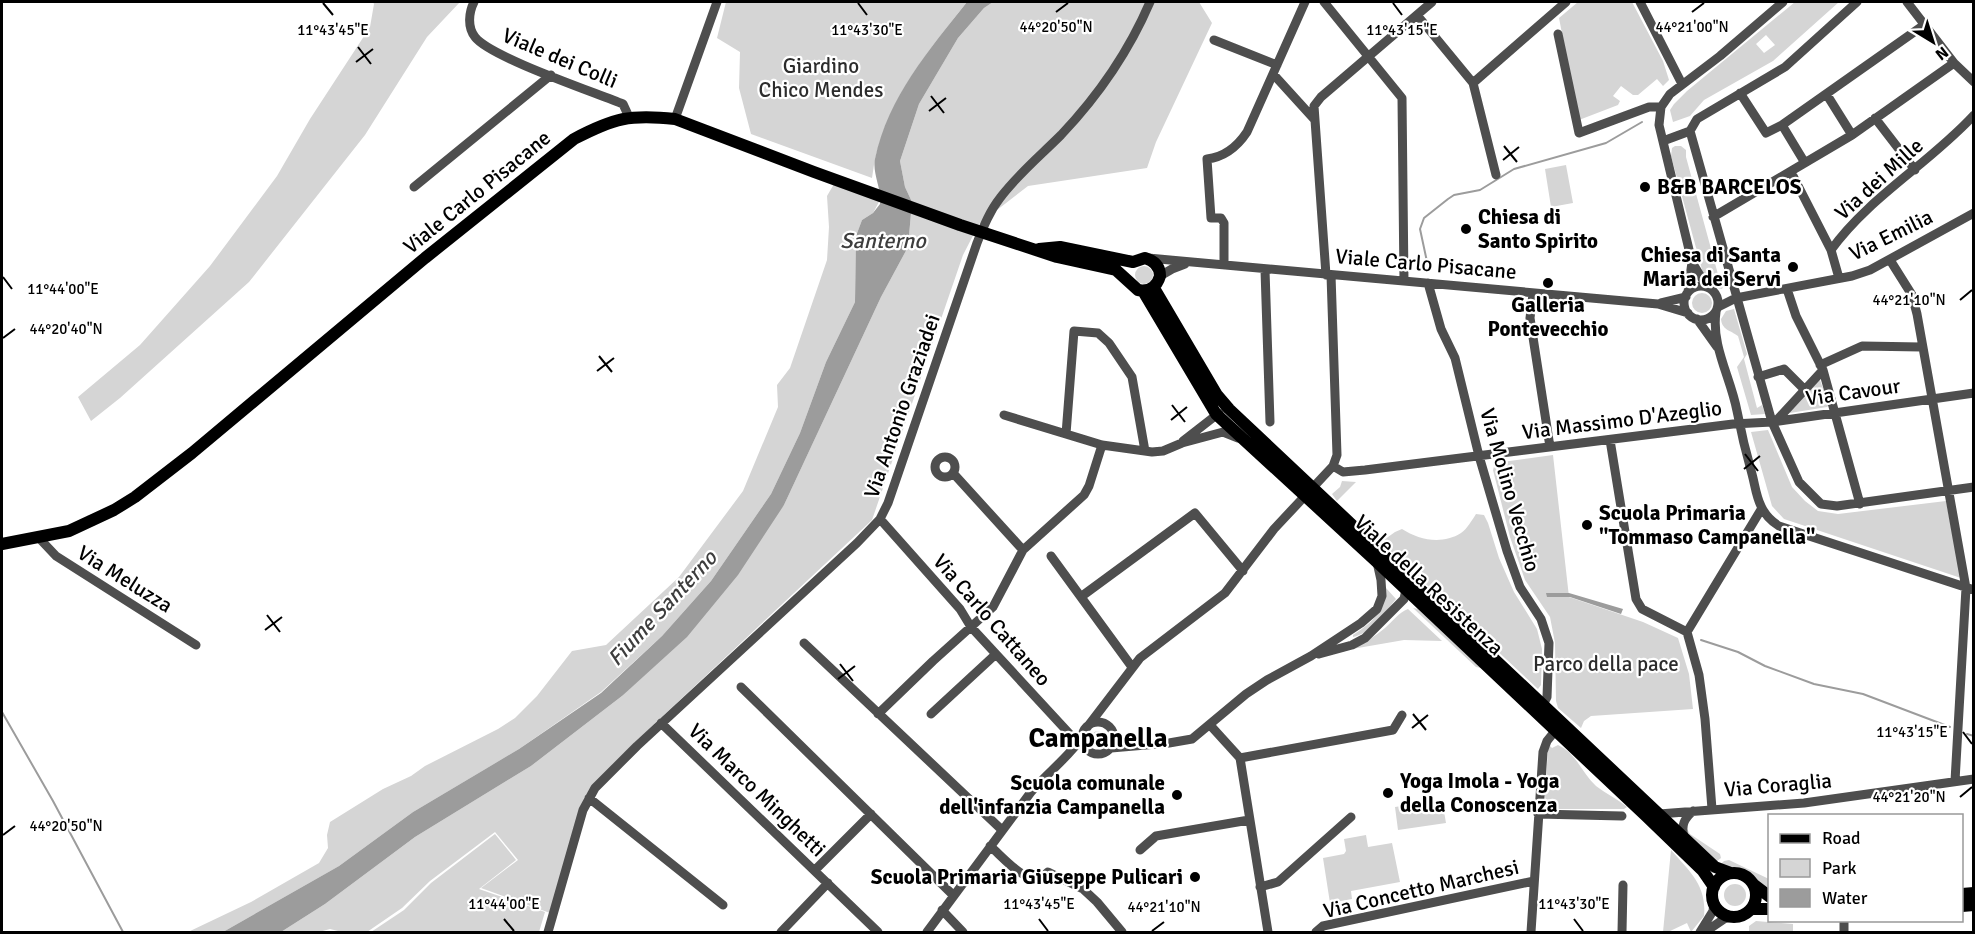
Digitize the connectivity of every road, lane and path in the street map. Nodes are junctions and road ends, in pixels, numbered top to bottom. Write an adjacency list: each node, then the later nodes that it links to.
1 (474, 2): 19 (street, Viale dei Colli)
2 (717, 2): 29 (street)
3 (1150, 2): 96 (street, Via Antonio Graziadei)
4 (1305, 2): 18 (street)
5 (1323, 2): 16 (street)
6 (1432, 2): 12 (street)
7 (1566, 2): 21 (street)
8 (1640, 2): 22 (street)
9 (1783, 2): 22 (street)
10 (1857, 2): 23 (street)
11 (1907, 2): 13 (street)
12 (1417, 15): 16 (street); 21 (street)
13 (1924, 25): 17 (street); 24 (street)
14 (1558, 34): 25 (street)
15 (1214, 40): 18 (street)
16 (1368, 58): 30 (street); 54 (street)
17 (1954, 63): 20 (street); 28 (street)
18 (1275, 70): 30 (street); 50 (street)
19 (551, 75): 27 (street, Viale dei Colli); 39 (street)
20 (1974, 82)
21 (1473, 83): 38 (street)
22 (1682, 84): 25 (street)
23 (1740, 93): 31 (street); 32 (street)
24 (1827, 95): 31 (street); 33 (street)
25 (1661, 107): 34 (street)
26 (1974, 115): 36 (street, Via dei Mille)
27 (629, 117): 29 (main road, Viale Carlo Pisacane); 97 (main road, Viale Carlo Pisacane)
28 (1875, 118): 33 (street); 36 (street)
29 (675, 119): 42 (main road, Viale Carlo Pisacane)
30 (1314, 119): 52 (street)
31 (1782, 124): 35 (street)
32 (1690, 131): 34 (street); 41 (street)
33 (1852, 135): 35 (street)
34 (1663, 141): 49 (street)
35 (1805, 163): 37 (street)
36 (1915, 170): 43 (street, Via dei Mille)
37 (1791, 172): 41 (street); 43 (street)
38 (1496, 175)
39 (414, 187)
40 (1974, 213): 47 (street, Via Emilia)
41 (1713, 217): 62 (street)
42 (1039, 249): 44 (main road, Viale Carlo Pisacane); 45 (main road, Viale Carlo Pisacane)
43 (1831, 250): 53 (street, Via dei Mille)
44 (1095, 254): 45 (main road); 46 (main road, Viale Carlo Pisacane)
45 (1071, 260): 56 (main road, Viale Carlo Pisacane)
46 (1139, 260): 48 (street, Viale Carlo Pisacane); 56 (main road); 57 (main road)
47 (1890, 260): 53 (street, Via Emilia); 67 (street)
48 (1190, 262): 50 (street, Viale Carlo Pisacane); 57 (street)
49 (1692, 262): 59 (street); 61 (street)
50 (1224, 266): 51 (street, Viale Carlo Pisacane)
51 (1265, 270): 52 (street, Viale Carlo Pisacane); 78 (street)
52 (1329, 275): 54 (street, Viale Carlo Pisacane); 89 (street)
53 (1839, 278): 58 (street, Via Emilia)
54 (1404, 281): 55 (street, Viale Carlo Pisacane)
55 (1428, 283): 60 (street, Viale Carlo Pisacane); 88 (street, Via Molino Vecchio)
56 (1130, 285): 57 (main road, Viale Carlo Pisacane)
57 (1152, 285): 75 (main road, Viale della Resistenza)
58 (1787, 288): 62 (street, Via Emilia); 69 (street)
59 (1711, 290): 61 (street); 62 (street, Via Emilia); 64 (street)
60 (1533, 294): 63 (street, Viale Carlo Pisacane); 86 (street)
61 (1687, 294): 63 (street, Viale Carlo Pisacane); 65 (street)
62 (1735, 294): 64 (street, Via Emilia); 70 (street)
63 (1658, 304): 65 (street, Viale Carlo Pisacane)
64 (1717, 310): 66 (street); 68 (street)
65 (1688, 313): 66 (street)
66 (1697, 319): 68 (street)
67 (1921, 347): 69 (street); 73 (street)
68 (1718, 349): 79 (street)
69 (1822, 368): 71 (street); 74 (street)
70 (1758, 377): 71 (street); 77 (street)
71 (1805, 390): 77 (street)
72 (1974, 393): 73 (street, Via Cavour)
73 (1931, 399): 74 (street, Via Cavour); 92 (street)
74 (1835, 413): 77 (street, Via Cavour); 94 (street)
75 (1222, 414): 81 (street); 83 (main road, Viale della Resistenza); 84 (street); 93 (main road, Viale della Resistenza)
76 (1004, 415): 80 (street)
77 (1774, 421): 79 (street, Via Cavour); 94 (street)
78 (1270, 422)
79 (1738, 424): 82 (street, Via Massimo D'Azeglio); 95 (street)
80 (1066, 434): 85 (street); 87 (street)
81 (1203, 438): 83 (street); 84 (street)
82 (1610, 440): 86 (street, Via Massimo D'Azeglio); 109 (street)
83 (1245, 441): 93 (main road, Viale della Resistenza)
84 (1182, 443): 87 (street)
85 (1102, 445): 87 (street); 99 (street)
86 (1550, 447): 88 (street, Via Massimo D'Azeglio)
87 (1145, 451)
88 (1479, 456): 89 (street, Via Massimo D'Azeglio); 117 (street, Via Molino Vecchio)
89 (1333, 466): 93 (street)
90 (952, 473): 99 (street)
91 (1974, 487): 92 (street)
92 (1950, 490): 94 (street); 103 (street)
93 (1310, 493): 101 (main road, Viale della Resistenza); 104 (street); 105 (main road, Viale della Resistenza)
94 (1860, 504)
95 (1762, 508): 106 (street); 109 (street)
96 (880, 519): 108 (street, Via Carlo Cattaneo); 121 (street, Via Antonio Graziadei)
97 (39, 538): 98 (main road, Viale Carlo Pisacane); 111 (street, Via Meluzza)
98 (2, 544)
99 (1023, 550): 108 (street)
100 (1051, 556): 107 (street)
101 (1377, 562): 105 (main road, Viale della Resistenza); 113 (street)
102 (1974, 567): 103 (street)
103 (1963, 570): 106 (street)
104 (1243, 571): 107 (street); 114 (street)
105 (1406, 589): 113 (street); 117 (main road, Viale della Resistenza); 124 (main road, Viale della Resistenza)
106 (1970, 589): 132 (street)
107 (1082, 596): 114 (street)
108 (971, 627): 112 (street, Via Carlo Cattaneo); 118 (street)
109 (1687, 632): 134 (street)
110 (804, 643): 118 (street)
111 (196, 645)
112 (996, 654): 119 (street); 125 (street, Via Carlo Cattaneo)
113 (1311, 656): 122 (street)
114 (1132, 667): 116 (street)
115 (741, 687): 136 (street)
116 (1109, 697): 123 (street); 125 (street)
117 (1543, 705): 138 (main road, Viale della Resistenza)
118 (878, 714): 142 (street)
119 (931, 714)
120 (1402, 715): 129 (street)
121 (661, 723): 133 (street, Via Antonio Graziadei); 146 (street, Via Marco Minghetti)
122 (1210, 725): 126 (street); 129 (street)
123 (1112, 730): 125 (street); 126 (street); 127 (street)
124 (1555, 731): 137 (street); 153 (main road, Viale della Resistenza)
125 (1082, 736): 128 (street); 130 (street)
126 (1136, 745): 127 (street)
127 (1112, 748): 128 (street)
128 (1090, 752): 130 (street)
129 (1240, 758): 141 (street)
130 (1058, 764): 142 (street)
131 (1974, 779): 132 (street, Via Coraglia)
132 (1955, 781): 134 (street, Via Coraglia)
133 (589, 798): 157 (street); 162 (street, Via Antonio Graziadei)
134 (1712, 809): 135 (street, Via Coraglia)
135 (1693, 811): 138 (street, Via Coraglia); 143 (street)
136 (871, 814): 146 (street); 154 (street)
137 (1538, 814): 139 (street); 148 (street)
138 (1659, 814): 143 (main road, Viale della Resistenza)
139 (1622, 816)
140 (1352, 817): 152 (street)
141 (1249, 820): 145 (street); 152 (street)
142 (1002, 830): 144 (street)
143 (1684, 837): 147 (main road, Viale della Resistenza)
144 (990, 846): 154 (street); 167 (street)
145 (1140, 850)
146 (815, 870): 149 (street, Via Marco Minghetti)
147 (1731, 873): 150 (main road, Viale della Resistenza); 153 (main road)
148 (1534, 881): 169 (street, Via Concetto Marchesi); 170 (street)
149 (828, 883): 163 (street, Via Marco Minghetti); 164 (street, Via Marco Minghetti)
150 (1753, 884): 155 (main road, Viale della Resistenza); 158 (main road)
151 (1623, 885): 171 (street)
152 (1260, 887): 168 (street)
153 (1714, 887): 156 (main road)
154 (953, 895): 160 (street)
155 (1768, 895)
156 (1714, 902): 161 (main road); 172 (street)
157 (723, 905)
158 (1751, 909): 159 (main road); 161 (main road)
159 (1768, 909)
160 (942, 910): 165 (street); 166 (street)
161 (1732, 916): 173 (street)
162 (550, 930)
163 (781, 933)
164 (878, 933)
165 (927, 933)
166 (963, 933)
167 (1122, 933)
168 (1268, 933)
169 (1316, 933)
170 (1531, 933)
171 (1622, 933)
172 (1700, 933)
173 (1705, 933)

